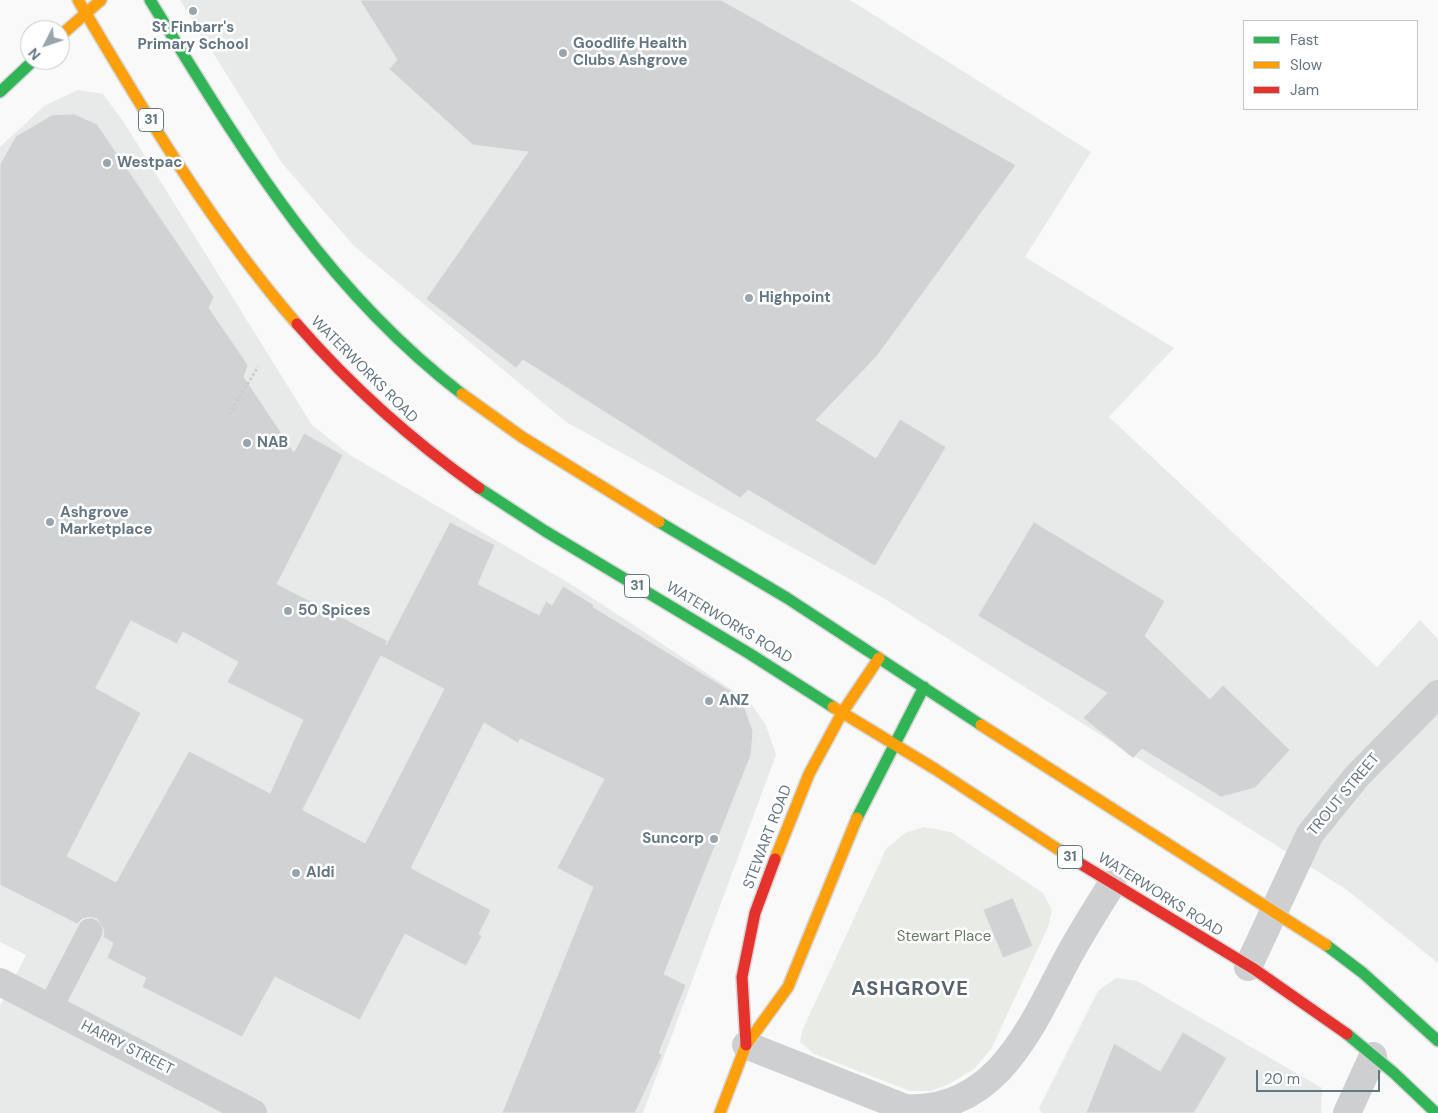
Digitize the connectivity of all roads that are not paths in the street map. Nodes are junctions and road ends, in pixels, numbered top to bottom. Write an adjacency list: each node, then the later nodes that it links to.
1 (78, 0): 4 (main road, WATERWORKS ROAD / 31)
2 (101, 0): 4 (main road)
3 (150, 0): 8 (main road)
4 (86, 12): 5 (main road); 11 (main road, WATERWORKS ROAD / 31)
5 (70, 27)
6 (23, 70): 7 (main road)
7 (0, 92)
8 (879, 658): 9 (main road); 11 (main road, STEWART ROAD)
9 (924, 687): 12 (main road, STEWART ROAD); 14 (main road)
10 (1438, 694): 14 (street, TROUT STREET)
11 (842, 713): 12 (main road, WATERWORKS ROAD / 31); 20 (main road, STEWART ROAD)
12 (894, 744): 13 (main road, WATERWORKS ROAD / 31); 20 (main road, STEWART ROAD)
13 (1112, 884): 16 (main road, WATERWORKS ROAD / 31); 20 (street)
14 (1274, 911): 16 (street, TROUT STREET); 19 (main road)
15 (90, 931): 18 (lane)
16 (1248, 967): 21 (main road, WATERWORKS ROAD / 31)
17 (0, 982): 18 (street, HARRY STREET)
18 (50, 1008): 22 (street, HARRY STREET)
19 (1438, 1041)
20 (746, 1046): 23 (main road, STEWART ROAD)
21 (1373, 1056): 24 (street); 25 (main road, WATERWORKS ROAD / 31)
22 (243, 1111)
23 (720, 1113)
24 (1347, 1113)
25 (1436, 1113)

